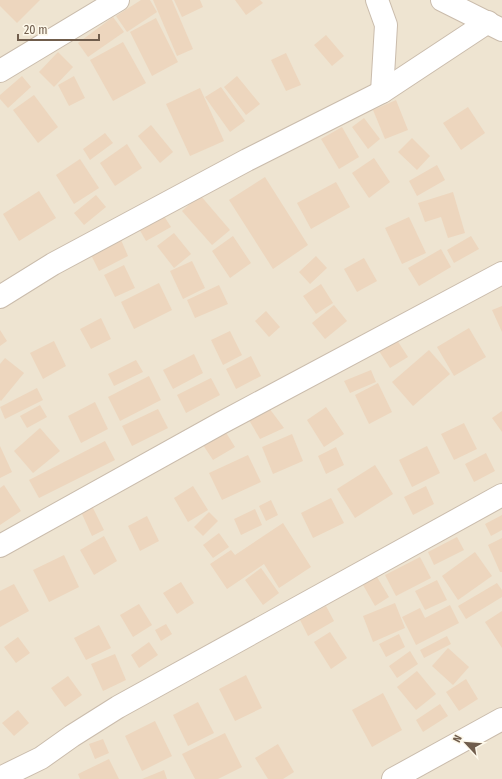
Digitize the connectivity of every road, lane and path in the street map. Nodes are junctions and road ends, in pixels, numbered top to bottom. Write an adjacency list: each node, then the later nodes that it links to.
1 (118, 0): 5 (street)
2 (377, 0): 6 (street)
3 (442, 0): 4 (street)
4 (495, 26): 6 (street)
5 (0, 71)
6 (382, 92): 8 (street)
7 (502, 272): 10 (street)
8 (0, 297)
9 (502, 495): 12 (street)
10 (0, 546)
11 (502, 719): 13 (street)
12 (0, 778)
13 (393, 779)

